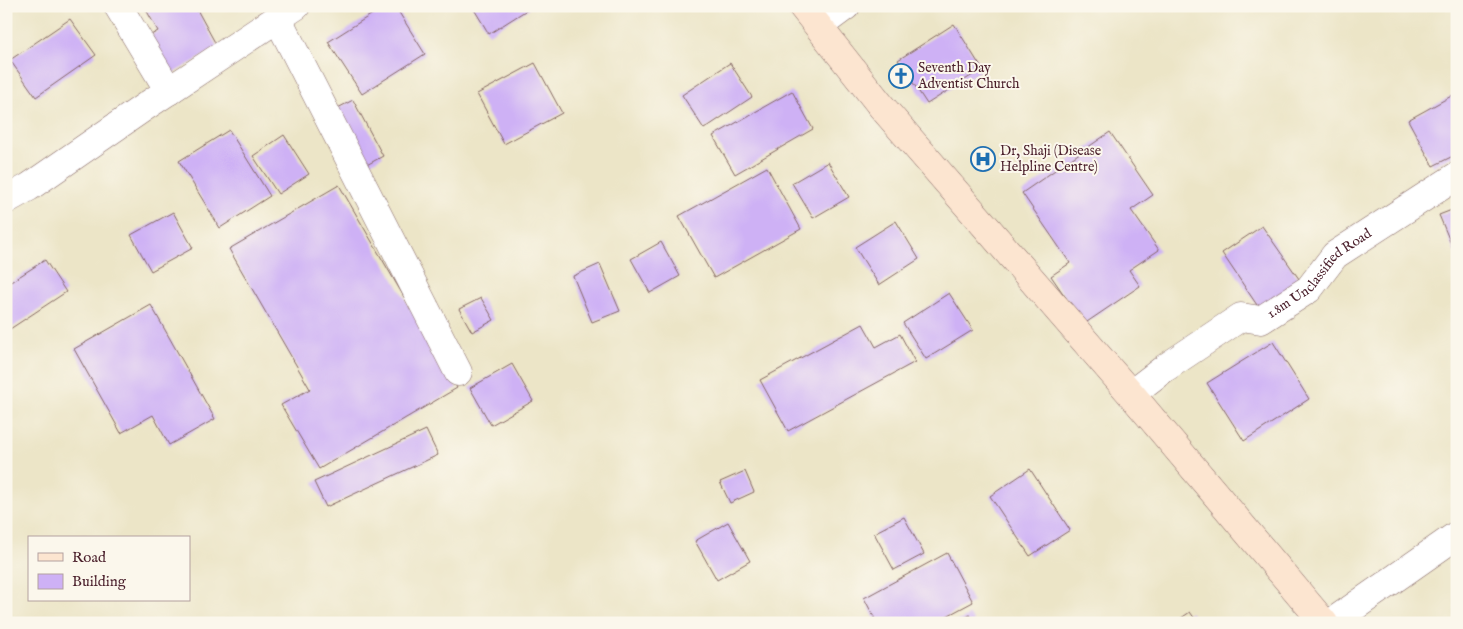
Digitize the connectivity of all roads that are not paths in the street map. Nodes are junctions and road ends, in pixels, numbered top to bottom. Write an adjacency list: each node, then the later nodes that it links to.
1 (118, 6): 5 (street)
2 (846, 6): 4 (street)
3 (287, 13): 5 (street); 8 (street)
4 (811, 16): 9 (main road)
5 (168, 91): 7 (street)
6 (1457, 176): 9 (street, 1.8m Unclassified Road)
7 (6, 200)
8 (458, 372)
9 (1131, 394): 11 (main road)
10 (1457, 535): 12 (street)
11 (1324, 623)
12 (1331, 623)

